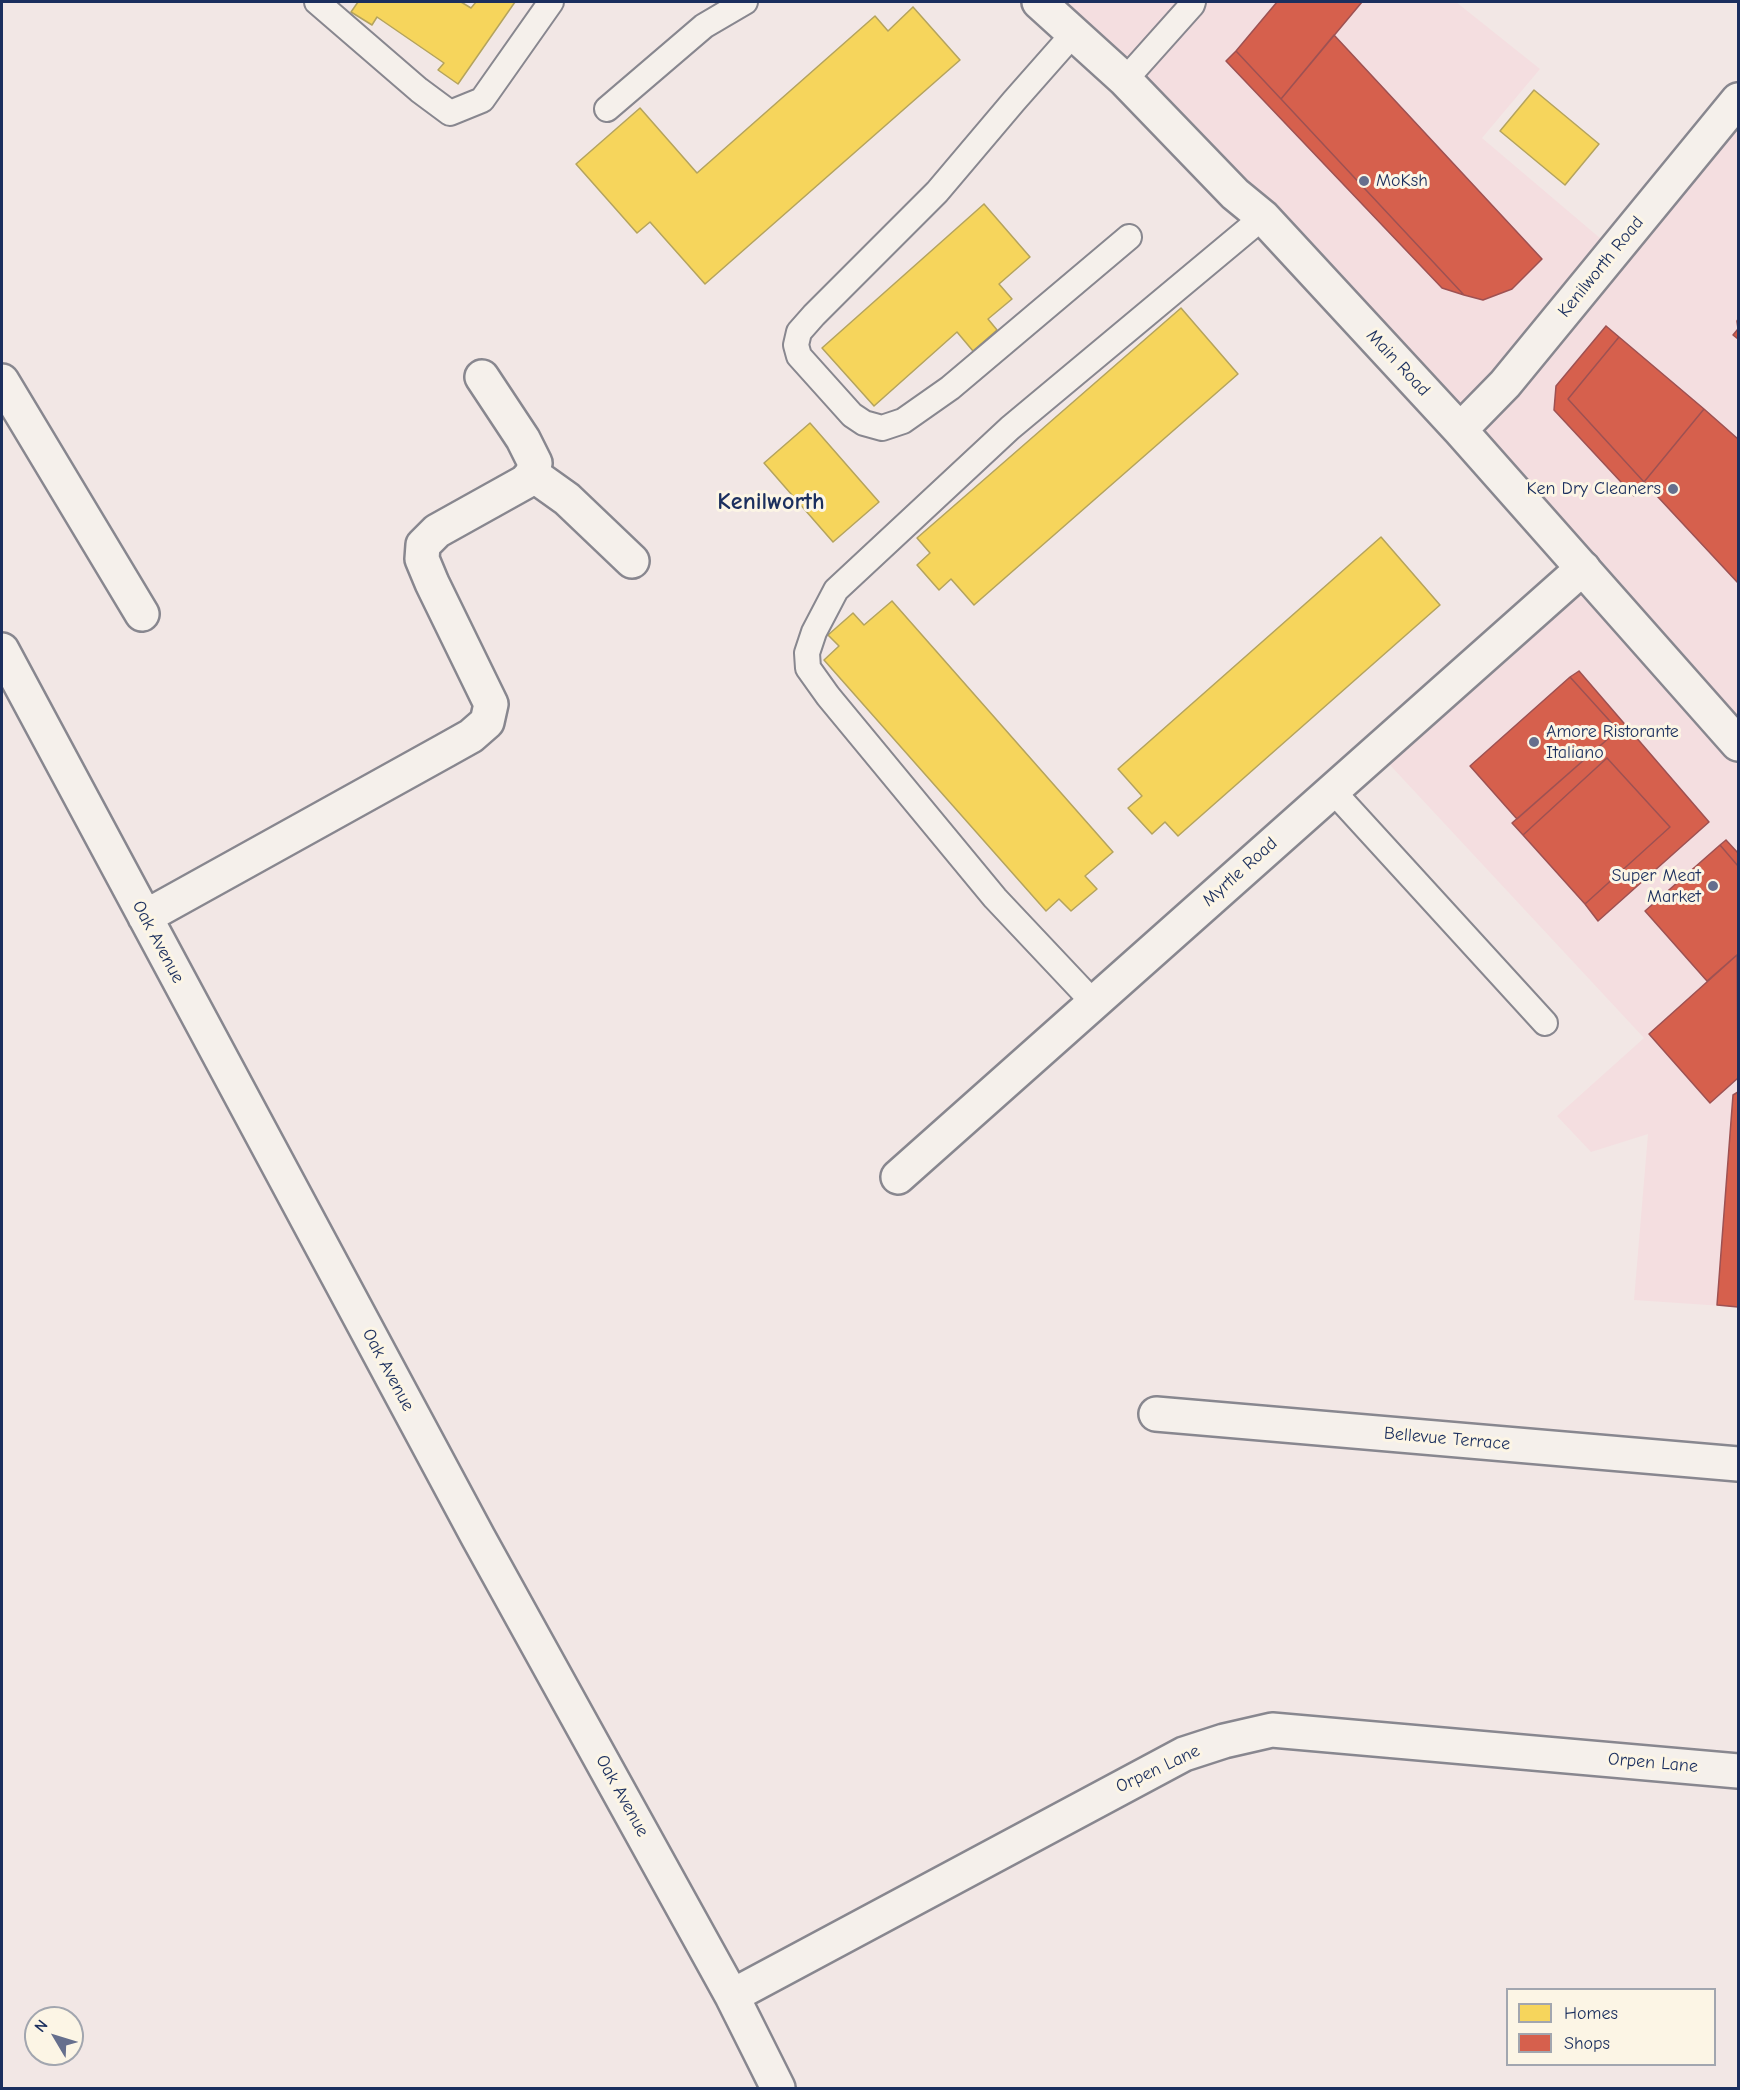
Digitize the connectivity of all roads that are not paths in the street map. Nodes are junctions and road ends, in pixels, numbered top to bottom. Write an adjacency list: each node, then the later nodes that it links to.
1 (317, 2): 2 (lane)
2 (551, 2)
3 (745, 2): 9 (lane)
4 (1039, 2): 6 (street, Main Road)
5 (1193, 2): 7 (lane)
6 (1074, 33): 7 (street, Main Road); 11 (lane)
7 (1125, 80): 10 (street, Main Road)
8 (1738, 100): 14 (street, Kenilworth Road)
9 (607, 109)
10 (1263, 218): 14 (street, Main Road); 23 (lane)
11 (1129, 237)
12 (482, 377): 15 (street)
13 (2, 381): 18 (street)
14 (1460, 430): 17 (street, Main Road)
15 (532, 474): 16 (street); 22 (street)
16 (632, 561)
17 (1583, 568): 20 (street, Main Road); 21 (street, Myrtle Road)
18 (142, 614)
19 (2, 650): 22 (street, Oak Avenue)
20 (1738, 744)
21 (1332, 790): 23 (street, Myrtle Road); 24 (lane)
22 (145, 917): 29 (street, Oak Avenue)
23 (1094, 1003): 25 (street, Myrtle Road)
24 (1545, 1023)
25 (898, 1177)
26 (1156, 1414): 27 (street, Bellevue Terrace)
27 (1738, 1464)
28 (1738, 1771): 29 (street, Orpen Lane)
29 (732, 1996): 30 (street, Oak Avenue)
30 (778, 2088)

